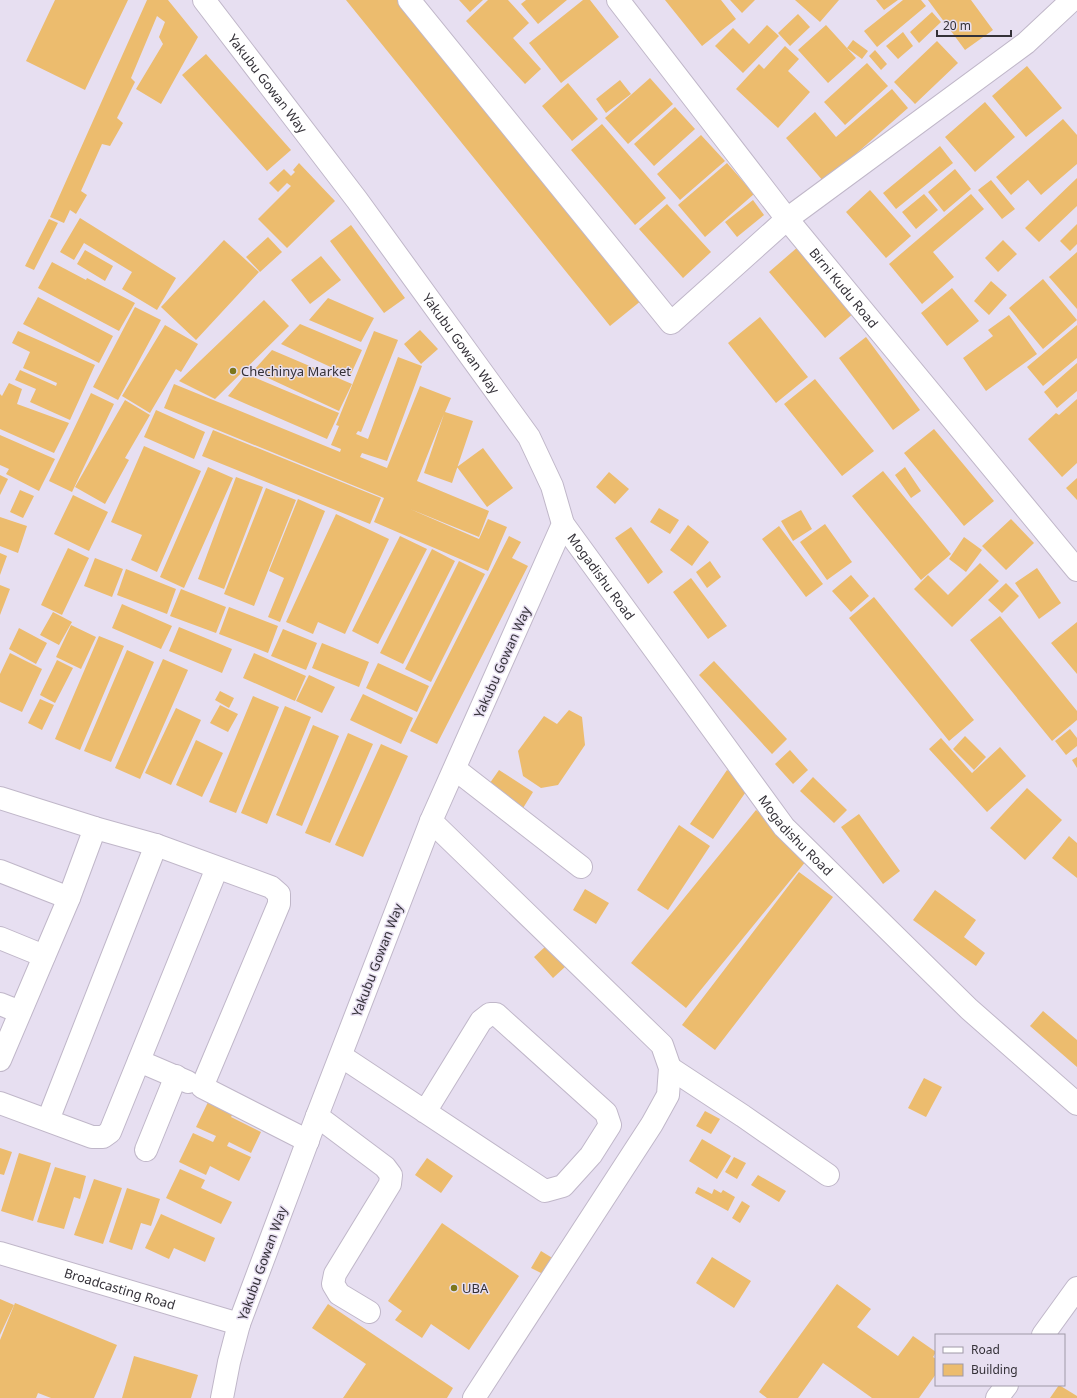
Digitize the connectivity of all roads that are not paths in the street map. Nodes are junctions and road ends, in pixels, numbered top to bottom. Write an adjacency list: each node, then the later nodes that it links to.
1 (204, 0): 6 (street, Yakubu Gowan Way)
2 (409, 0): 5 (street)
3 (618, 0): 5 (street, Birni Kudu Road)
4 (1072, 0): 5 (street)
5 (787, 219): 7 (street, Birni Kudu Road)
6 (563, 524): 8 (street, Yakubu Gowan Way); 28 (street, Mogadishu Road)
7 (1077, 570)
8 (455, 769): 10 (street, Yakubu Gowan Way); 14 (street)
9 (0, 798): 11 (street)
10 (431, 821): 21 (street, Yakubu Gowan Way); 24 (street)
11 (95, 828): 12 (street); 16 (street)
12 (156, 845): 13 (street); 31 (street)
13 (217, 868): 23 (street); 26 (street)
14 (582, 868)
15 (0, 871): 16 (street)
16 (69, 898): 18 (street)
17 (0, 938): 18 (street)
18 (44, 956): 20 (street)
19 (0, 1004): 20 (street)
20 (20, 1012): 22 (street)
21 (341, 1056): 29 (street); 30 (street, Yakubu Gowan Way)
22 (0, 1060)
23 (139, 1061): 25 (street); 31 (street)
24 (670, 1068): 34 (street); 42 (street)
25 (176, 1076): 26 (street); 33 (street)
26 (202, 1087): 32 (street)
27 (0, 1103): 31 (street)
28 (1077, 1104)
29 (425, 1112): 29 (street)
30 (317, 1116): 32 (street, Yakubu Gowan Way); 37 (street)
31 (48, 1120)
32 (308, 1141): 38 (street, Yakubu Gowan Way)
33 (146, 1150)
34 (828, 1175)
35 (0, 1253): 38 (street, Broadcasting Road)
36 (1077, 1288): 39 (street)
37 (369, 1312)
38 (239, 1324): 41 (street, Yakubu Gowan Way)
39 (1045, 1334)
40 (1006, 1386): 43 (street)
41 (222, 1398)
42 (474, 1398)
43 (997, 1398)

